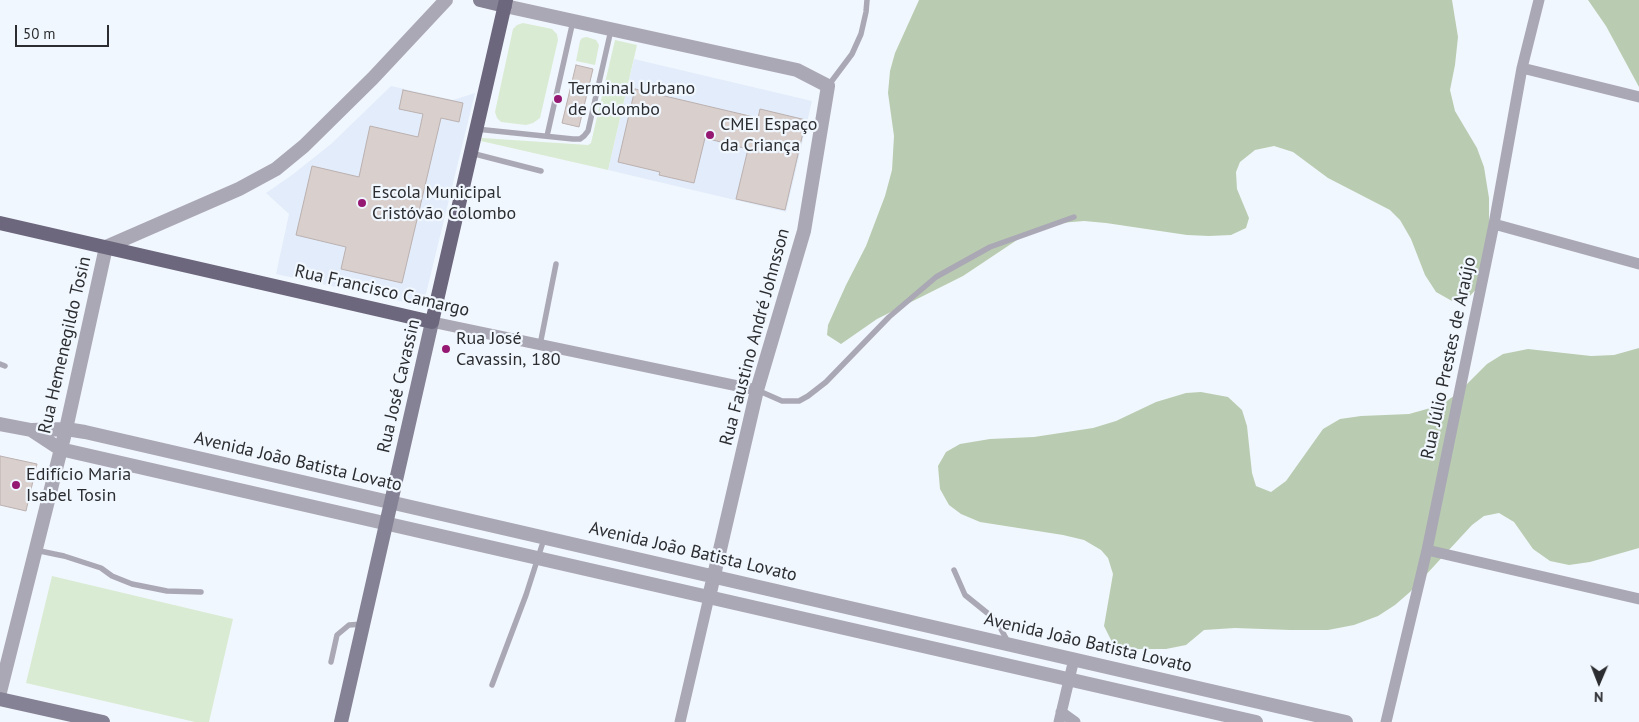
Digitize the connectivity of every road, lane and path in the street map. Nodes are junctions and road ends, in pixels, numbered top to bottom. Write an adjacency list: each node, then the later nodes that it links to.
1 (446, 0): 18 (street, Rua Hemenegildo Tosin)
2 (480, 0): 5 (main road)
3 (867, 0): 9 (lane)
4 (1539, 0): 8 (street, Rua Júlio Prestes de Araújo)
5 (505, 3): 6 (street); 11 (main road, Rua José Cavassin)
6 (573, 21): 7 (street); 12 (lane)
7 (612, 30): 9 (street); 12 (lane)
8 (1522, 68): 10 (street); 17 (street, Rua Júlio Prestes de Araújo)
9 (828, 86): 23 (street, Rua Faustino André Johnsson)
10 (1639, 97)
11 (476, 129): 12 (lane); 13 (main road, Rua José Cavassin)
12 (547, 136)
13 (471, 153): 14 (lane); 21 (main road, Rua José Cavassin)
14 (541, 172)
15 (1074, 217): 23 (lane)
16 (0, 223): 18 (main road, Rua Francisco Camargo)
17 (1494, 224): 20 (street); 34 (street, Rua Júlio Prestes de Araújo)
18 (106, 247): 21 (main road, Rua Francisco Camargo); 25 (street, Rua Hemenegildo Tosin)
19 (556, 264): 22 (lane)
20 (1639, 264)
21 (432, 322): 22 (street, Rua Francisco Camargo); 28 (main road, Rua José Cavassin)
22 (540, 345): 23 (street, Rua Francisco Camargo)
23 (757, 390): 37 (street, Rua Faustino André Johnsson)
24 (0, 424): 26 (street, Avenida João Batista Lovato)
25 (66, 429): 26 (street, Avenida João Batista Lovato); 27 (street, Rua Hemenegildo Tosin); 28 (street, Avenida João Batista Lovato)
26 (31, 430): 27 (street, Avenida João Batista Lovato)
27 (60, 449): 30 (street, Avenida João Batista Lovato); 33 (street, Rua Hemenegildo Tosin)
28 (391, 502): 29 (street, Avenida João Batista Lovato); 30 (main road, Rua José Cavassin)
29 (456, 518): 31 (street, Avenida João Batista Lovato); 32 (street)
30 (386, 524): 32 (street, Avenida João Batista Lovato); 41 (main road, Rua José Cavassin)
31 (544, 537): 35 (lane); 37 (street, Avenida João Batista Lovato)
32 (452, 539): 35 (street, Avenida João Batista Lovato)
33 (35, 550): 38 (lane); 47 (street, Rua Hemenegildo Tosin)
34 (1426, 550): 40 (street); 56 (street, Rua Júlio Prestes de Araújo)
35 (539, 558): 39 (street, Avenida João Batista Lovato); 46 (lane)
36 (954, 570): 42 (lane)
37 (713, 576): 39 (street, Rua Faustino André Johnsson); 42 (street, Avenida João Batista Lovato)
38 (201, 592)
39 (709, 597): 45 (street, Avenida João Batista Lovato); 52 (street)
40 (1639, 599)
41 (364, 624): 44 (lane); 51 (main road, Rua José Cavassin)
42 (1008, 644): 43 (street, Avenida João Batista Lovato)
43 (1074, 659): 45 (street); 55 (street, Avenida João Batista Lovato)
44 (331, 662)
45 (1070, 680): 49 (street); 54 (street, Avenida João Batista Lovato)
46 (492, 685)
47 (0, 692)
48 (0, 699): 50 (main road)
49 (1060, 717): 53 (street)
50 (103, 722)
51 (341, 722)
52 (680, 722)
53 (1075, 722)
54 (1256, 722)
55 (1346, 722)
56 (1386, 722)

